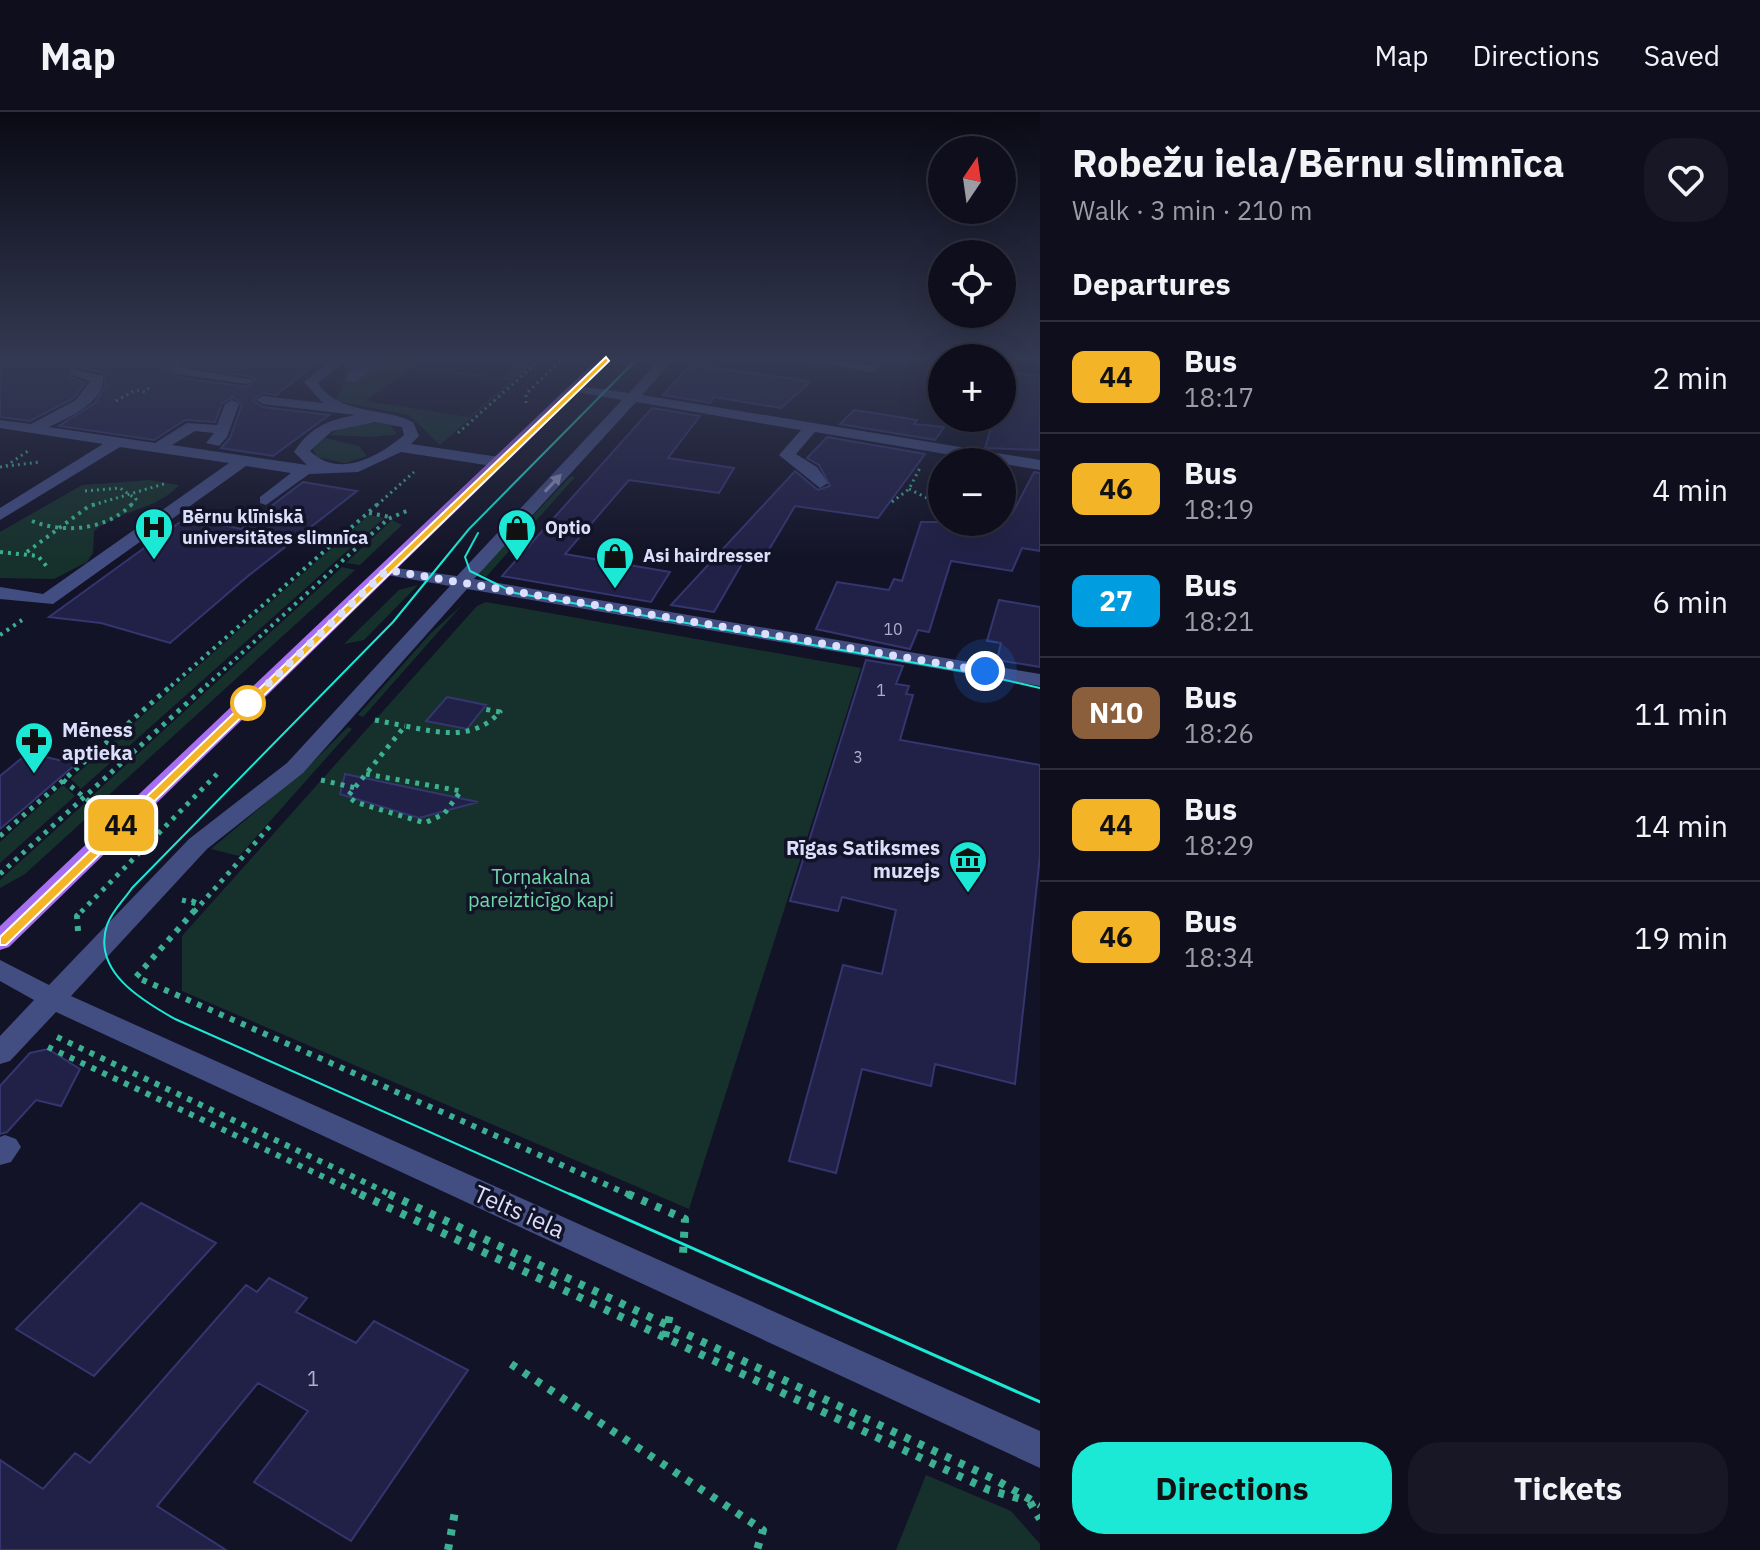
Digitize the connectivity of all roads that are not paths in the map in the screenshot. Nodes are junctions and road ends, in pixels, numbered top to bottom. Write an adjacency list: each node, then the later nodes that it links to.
1 (14, 426): 11 (street)
2 (39, 426): 11 (street)
3 (192, 426): 16 (street)
4 (193, 426): 13 (street)
5 (223, 426): 13 (street)
6 (334, 426): 22 (street)
7 (409, 426): 15 (street)
8 (536, 426): 20 (main road)
9 (607, 426): 28 (street, one-way to 9)
10 (801, 426): 12 (street)
11 (33, 429): 14 (street)
12 (818, 429): 17 (street); 21 (street); 24 (street)
13 (221, 430): 18 (street)
14 (117, 442): 16 (street); 26 (street)
15 (400, 447): 20 (street); 22 (street)
16 (158, 448): 18 (street)
17 (811, 453)
18 (200, 455): 19 (street)
19 (243, 461): 23 (street); 29 (street)
20 (499, 462): 27 (main road)
21 (1040, 465)
22 (324, 467): 23 (street)
23 (304, 470): 25 (street)
24 (820, 483)
25 (260, 505)
26 (0, 515)
27 (387, 570): 28 (street); 31 (main road)
28 (463, 581): 30 (street); 33 (street)
29 (0, 593)
30 (1040, 680)
31 (0, 941)
32 (0, 969): 33 (street, Telts iela)
33 (53, 999): 34 (street); 35 (street, Telts iela)
34 (0, 1054)
35 (1040, 1450)

